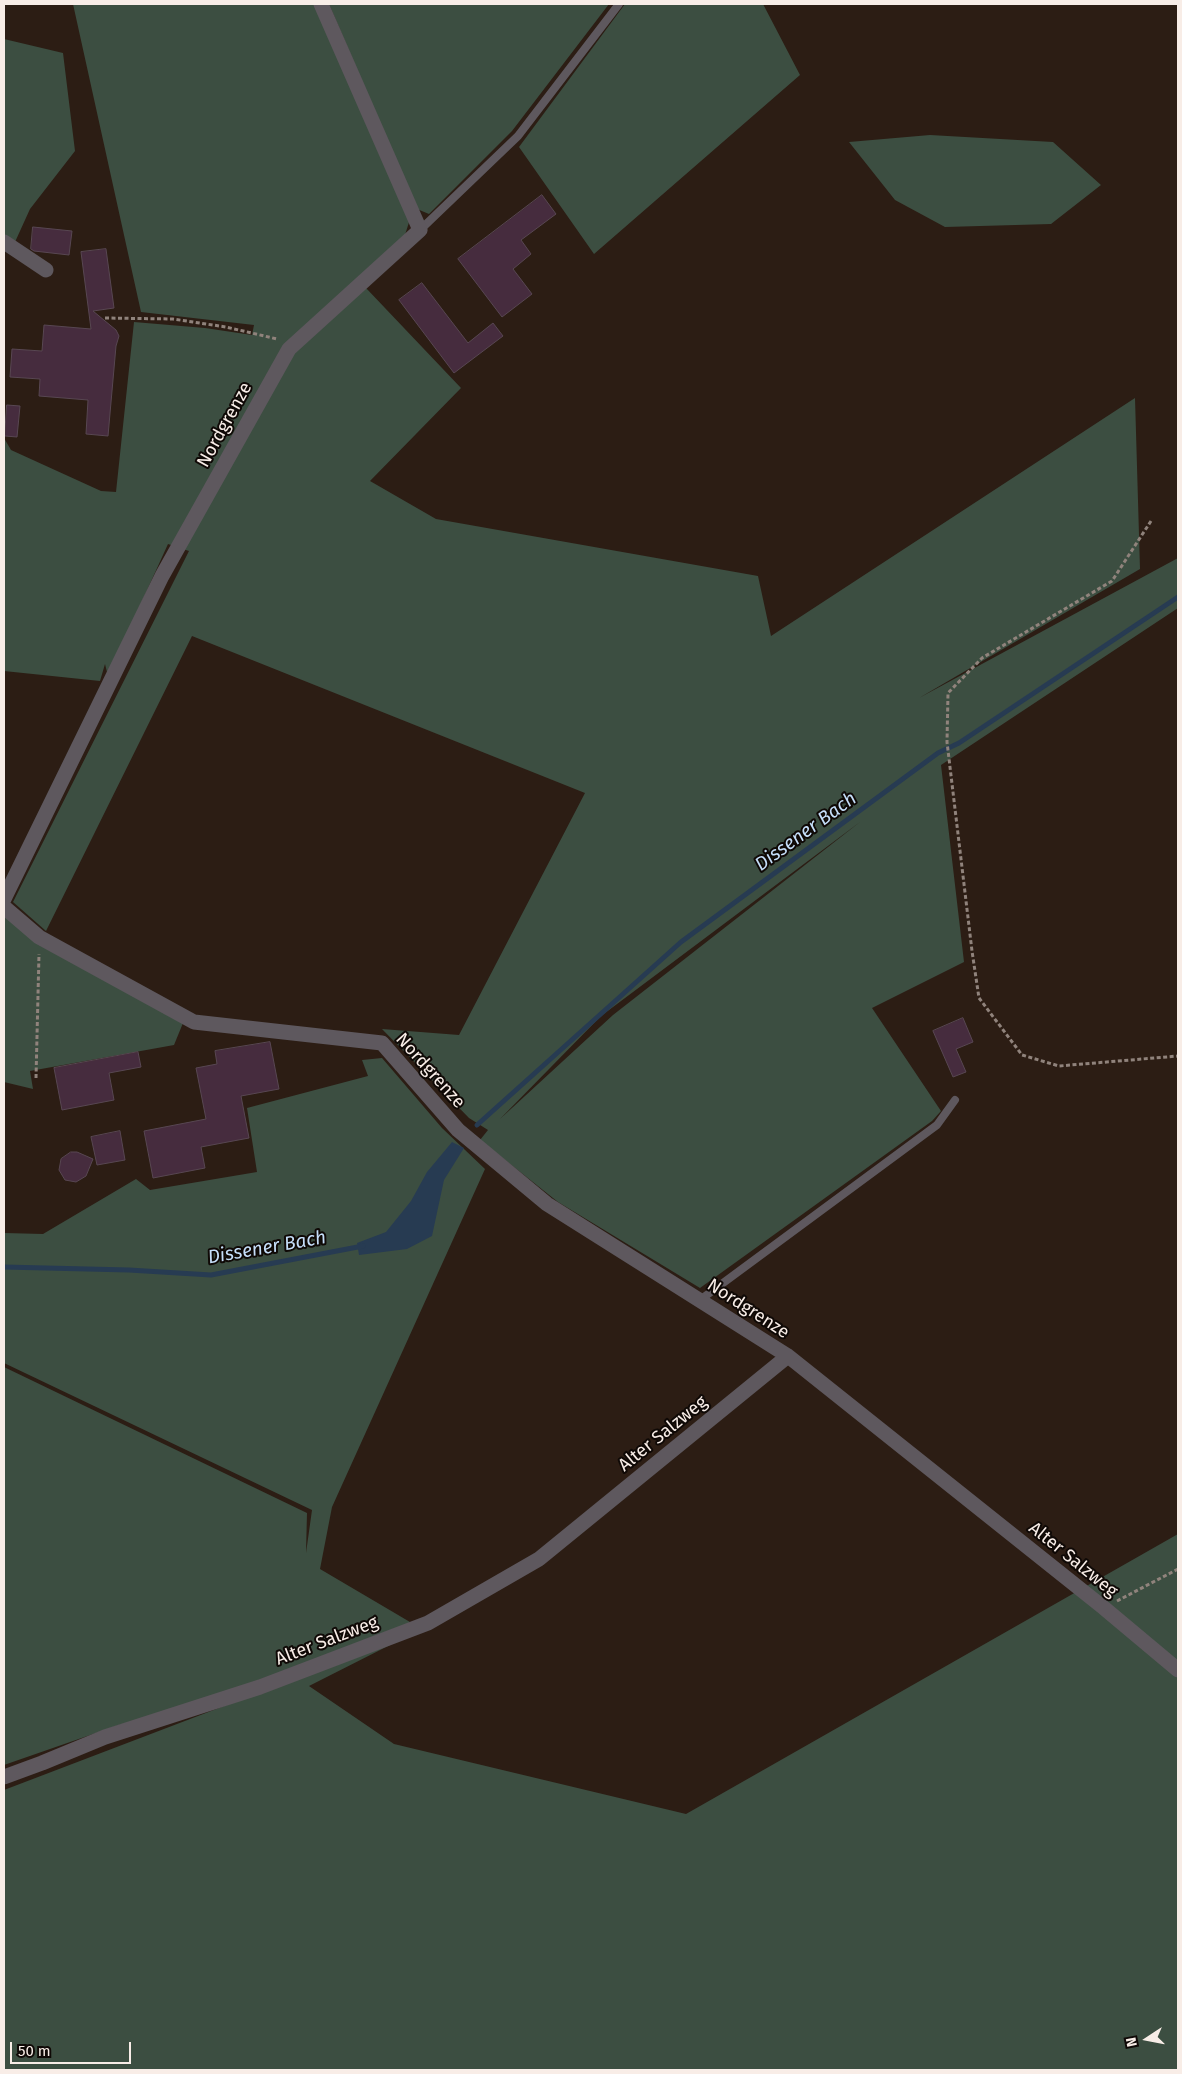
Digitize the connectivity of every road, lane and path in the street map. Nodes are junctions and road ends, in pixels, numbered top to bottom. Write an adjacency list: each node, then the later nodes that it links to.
1 (320, 4): 3 (street)
2 (619, 4): 3 (lane)
3 (420, 230): 7 (street, Nordgrenze)
4 (4, 242): 5 (street)
5 (46, 270)
6 (105, 318): 7 (path)
7 (295, 344): 9 (street, Nordgrenze)
8 (1151, 521): 12 (path)
9 (4, 899)
10 (4, 907): 11 (street, Nordgrenze)
11 (39, 937): 13 (path); 15 (street, Nordgrenze)
12 (1178, 1056)
13 (36, 1078)
14 (954, 1100): 15 (lane)
15 (700, 1300): 16 (street, Nordgrenze)
16 (788, 1356): 18 (street, Alter Salzweg); 20 (street, Alter Salzweg)
17 (1178, 1569): 18 (path)
18 (1104, 1608): 19 (street, Alter Salzweg)
19 (1178, 1670)
20 (4, 1777)

